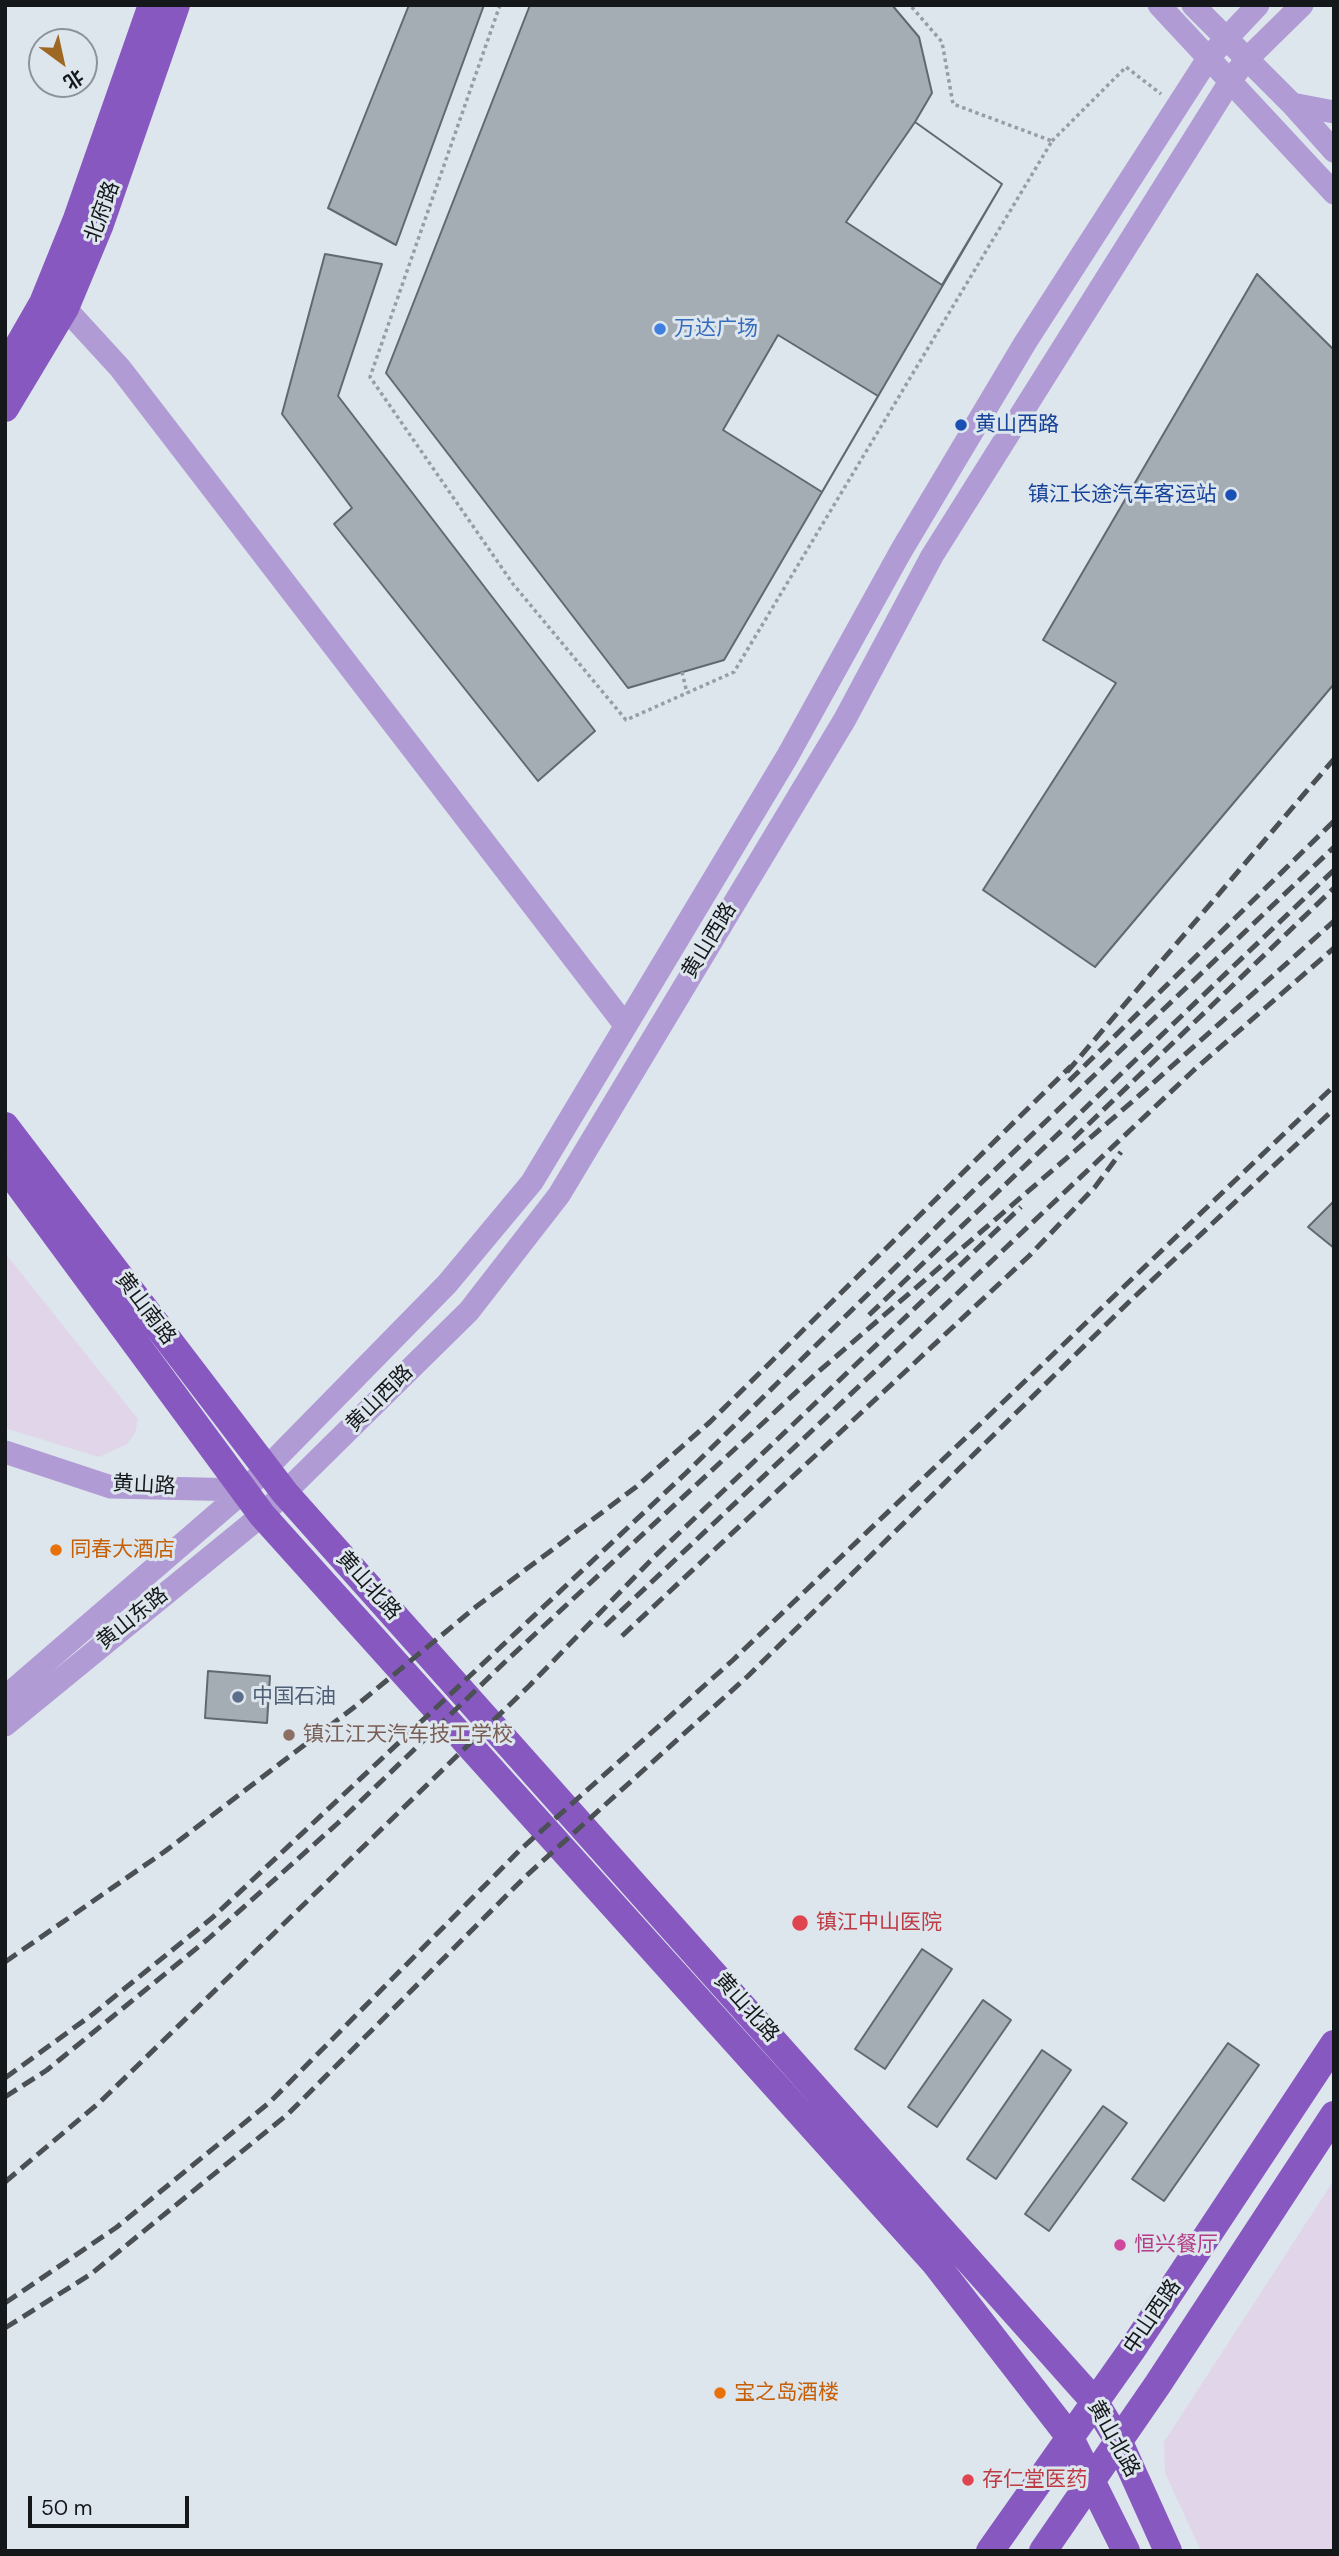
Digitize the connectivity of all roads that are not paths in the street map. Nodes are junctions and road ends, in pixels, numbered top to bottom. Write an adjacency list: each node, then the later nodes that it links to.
1 (152, 5): 15 (main road, 北府路)
2 (176, 5): 15 (main road, 北府路)
3 (1159, 5): 8 (street)
4 (1193, 5): 7 (street)
5 (1258, 5): 7 (street, 黄山西路)
6 (1302, 5): 9 (street, 黄山西路)
7 (1224, 38): 8 (street, 黄山西路); 9 (street)
8 (1209, 57): 10 (street); 18 (street, 黄山西路)
9 (1245, 61): 10 (street, 黄山西路); 11 (street)
10 (1231, 80): 14 (street); 24 (street, 黄山西路)
11 (1292, 104): 12 (street); 13 (street)
12 (1334, 112)
13 (1334, 151)
14 (1334, 193)
15 (54, 305): 16 (main road, 北府路); 17 (main road, 北府路); 18 (street)
16 (5, 369)
17 (5, 408)
18 (625, 1025): 22 (street, 黄山西路)
19 (5, 1126): 22 (main road, 黄山南路)
20 (5, 1166): 23 (main road, 黄山南路)
21 (5, 1452): 23 (street, 黄山路)
22 (267, 1468): 23 (street, 黄山西路); 24 (main road, 黄山南路)
23 (245, 1490): 25 (main road, 黄山南路); 26 (street, 黄山东路)
24 (285, 1493): 25 (street, 黄山西路); 30 (main road, 黄山北路)
25 (262, 1515): 27 (street, 黄山东路); 31 (main road, 黄山北路)
26 (5, 1697)
27 (5, 1725)
28 (1334, 2044): 30 (main road, 中山西路)
29 (1334, 2115): 32 (main road, 中山西路)
30 (1094, 2401): 31 (main road, 中山西路); 32 (main road, 黄山北路)
31 (1069, 2436): 33 (main road, 黄山北路); 34 (main road, 中山西路)
32 (1118, 2440): 33 (main road, 中山西路); 37 (main road, 黄山北路)
33 (1092, 2477): 35 (main road, 中山西路); 36 (main road, 黄山北路)
34 (990, 2551)
35 (1043, 2551)
36 (1126, 2551)
37 (1168, 2551)

